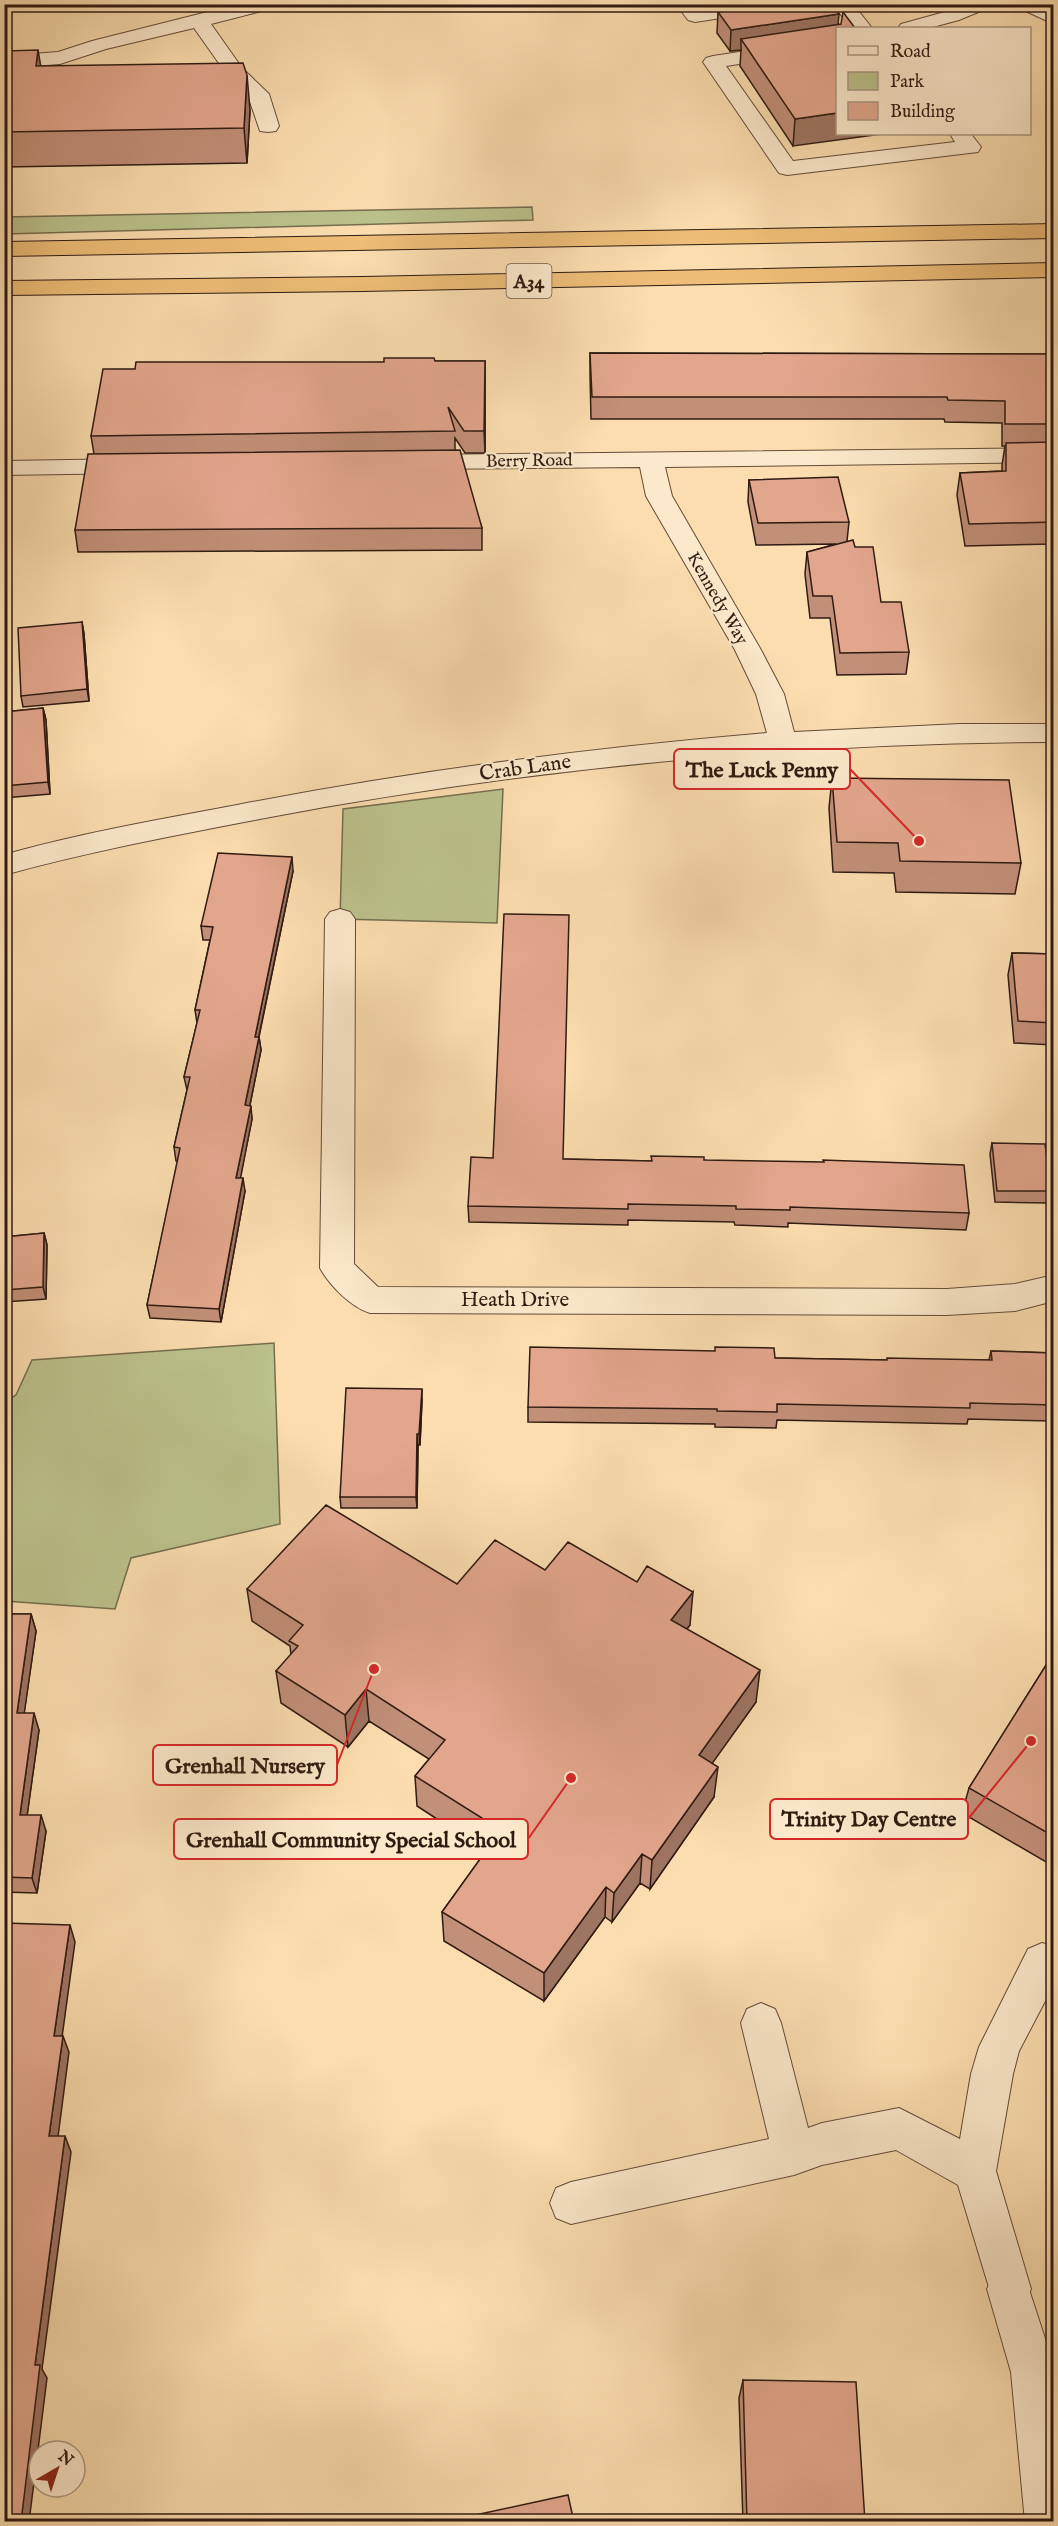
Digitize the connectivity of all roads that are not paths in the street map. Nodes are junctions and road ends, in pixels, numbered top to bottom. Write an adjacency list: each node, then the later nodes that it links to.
1 (266, 4): 8 (street)
2 (687, 4): 3 (street)
3 (773, 4)
4 (842, 4): 9 (street)
5 (981, 4): 10 (street)
6 (1026, 4): 7 (street)
7 (1053, 18)
8 (199, 21): 12 (street); 13 (street)
9 (861, 27)
10 (912, 27)
11 (836, 43): 14 (street)
12 (4, 62)
13 (268, 126)
14 (961, 135)
15 (1053, 231): 16 (highway, A34)
16 (4, 249)
17 (1053, 270): 18 (highway, A34)
18 (4, 288)
19 (1053, 455): 20 (street, Berry Road)
20 (651, 458): 21 (street, Berry Road); 25 (street, Kennedy Way)
21 (388, 462)
22 (160, 466): 23 (street)
23 (4, 468)
24 (1053, 733): 25 (street, Crab Lane)
25 (783, 740): 26 (street, Crab Lane)
26 (4, 864)
27 (340, 919): 28 (street, Heath Drive)
28 (1053, 1288)
29 (1053, 1965): 32 (street)
30 (761, 2024): 31 (street)
31 (794, 2154): 32 (street); 33 (street)
32 (975, 2171): 34 (street)
33 (571, 2204)
34 (1047, 2522)

